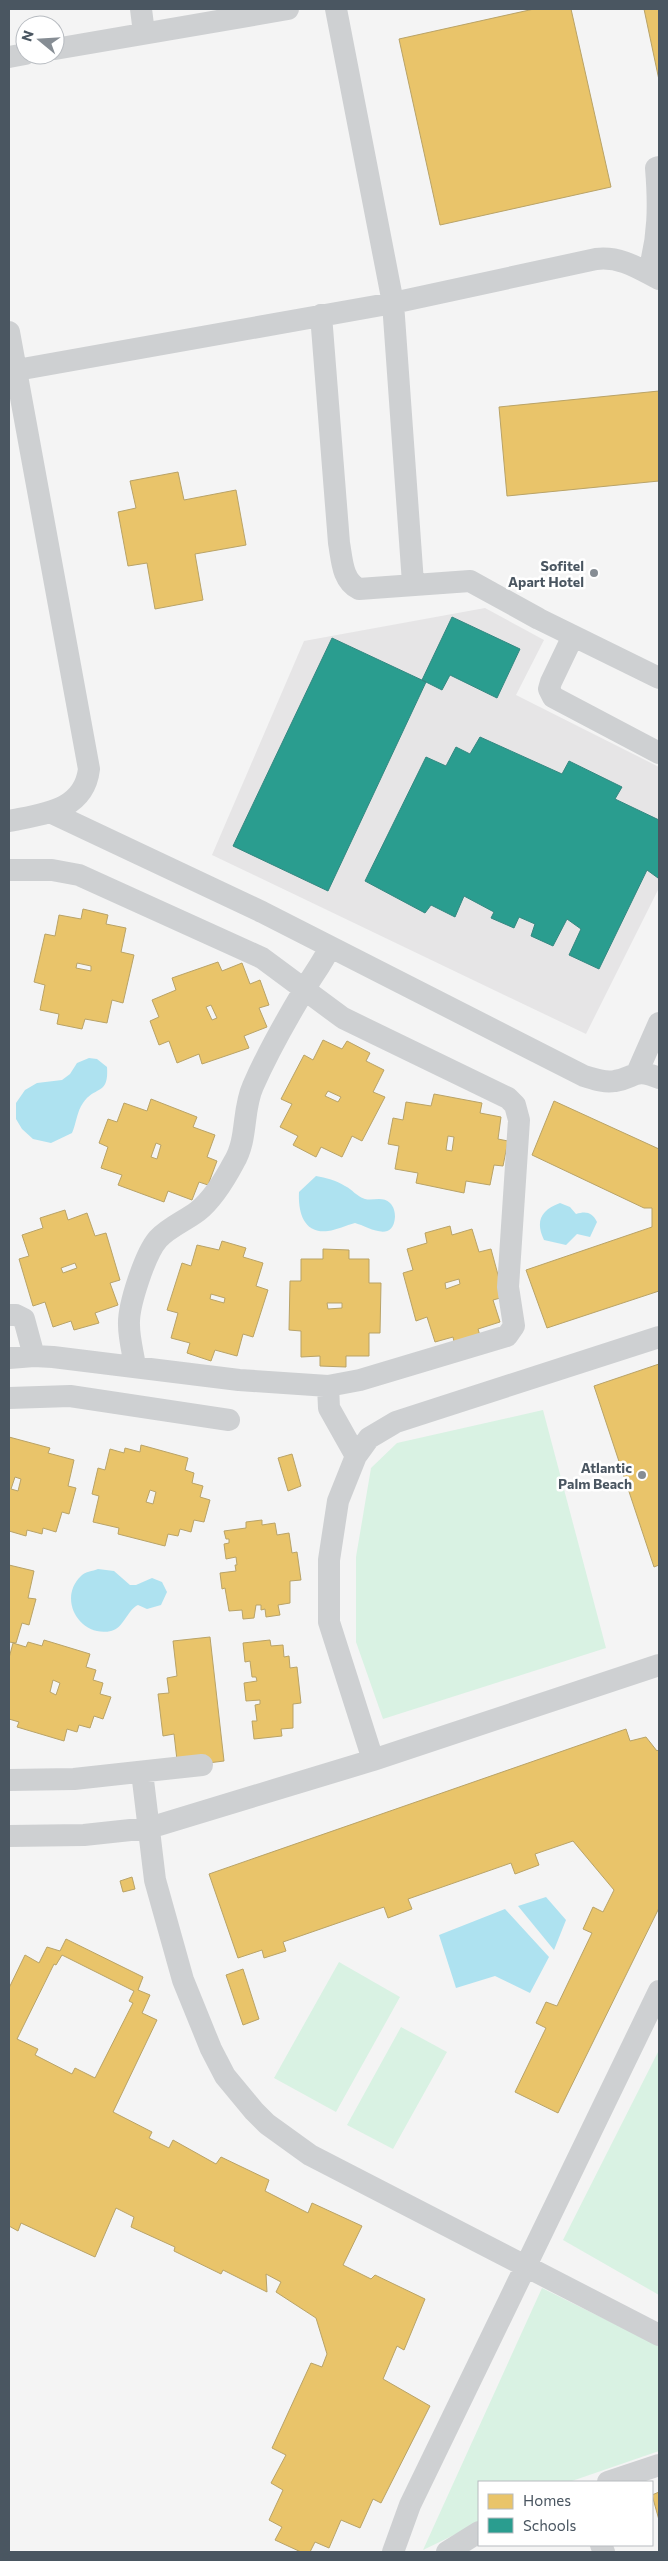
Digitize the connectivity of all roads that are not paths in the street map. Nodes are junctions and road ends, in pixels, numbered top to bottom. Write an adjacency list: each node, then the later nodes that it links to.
1 (141, 9): 4 (street)
2 (288, 9): 4 (street)
3 (336, 9): 9 (street)
4 (144, 33): 5 (street)
5 (65, 47)
6 (659, 167): 7 (street)
7 (659, 204): 8 (street)
8 (654, 276): 9 (street)
9 (393, 303): 10 (street); 13 (street)
10 (321, 315): 12 (street); 13 (street)
11 (9, 332): 12 (street)
12 (17, 370): 17 (street)
13 (413, 583): 14 (street)
14 (573, 636): 15 (street); 16 (street)
15 (657, 672)
16 (659, 753)
17 (50, 812): 18 (street); 20 (street)
18 (9, 821)
19 (9, 870): 21 (street)
20 (330, 946): 21 (street); 23 (street)
21 (304, 990): 29 (street); 30 (street)
22 (659, 1024): 23 (street)
23 (637, 1073): 24 (street)
24 (659, 1078)
25 (9, 1315): 27 (street)
26 (659, 1337): 33 (street)
27 (34, 1356): 28 (street); 29 (street)
28 (9, 1358)
29 (135, 1366): 30 (street)
30 (328, 1386): 33 (street)
31 (9, 1398): 32 (street)
32 (229, 1420)
33 (356, 1456): 35 (street)
34 (659, 1665): 35 (street)
35 (373, 1760): 39 (street)
36 (202, 1765): 37 (street)
37 (142, 1772): 38 (street); 39 (street)
38 (9, 1780)
39 (149, 1828): 40 (street); 42 (street)
40 (9, 1836)
41 (659, 1991): 42 (street)
42 (526, 2265): 43 (street); 47 (street)
43 (659, 2335)
44 (659, 2465): 45 (street)
45 (611, 2481)
46 (478, 2533): 48 (street)
47 (393, 2552)
48 (447, 2552)

